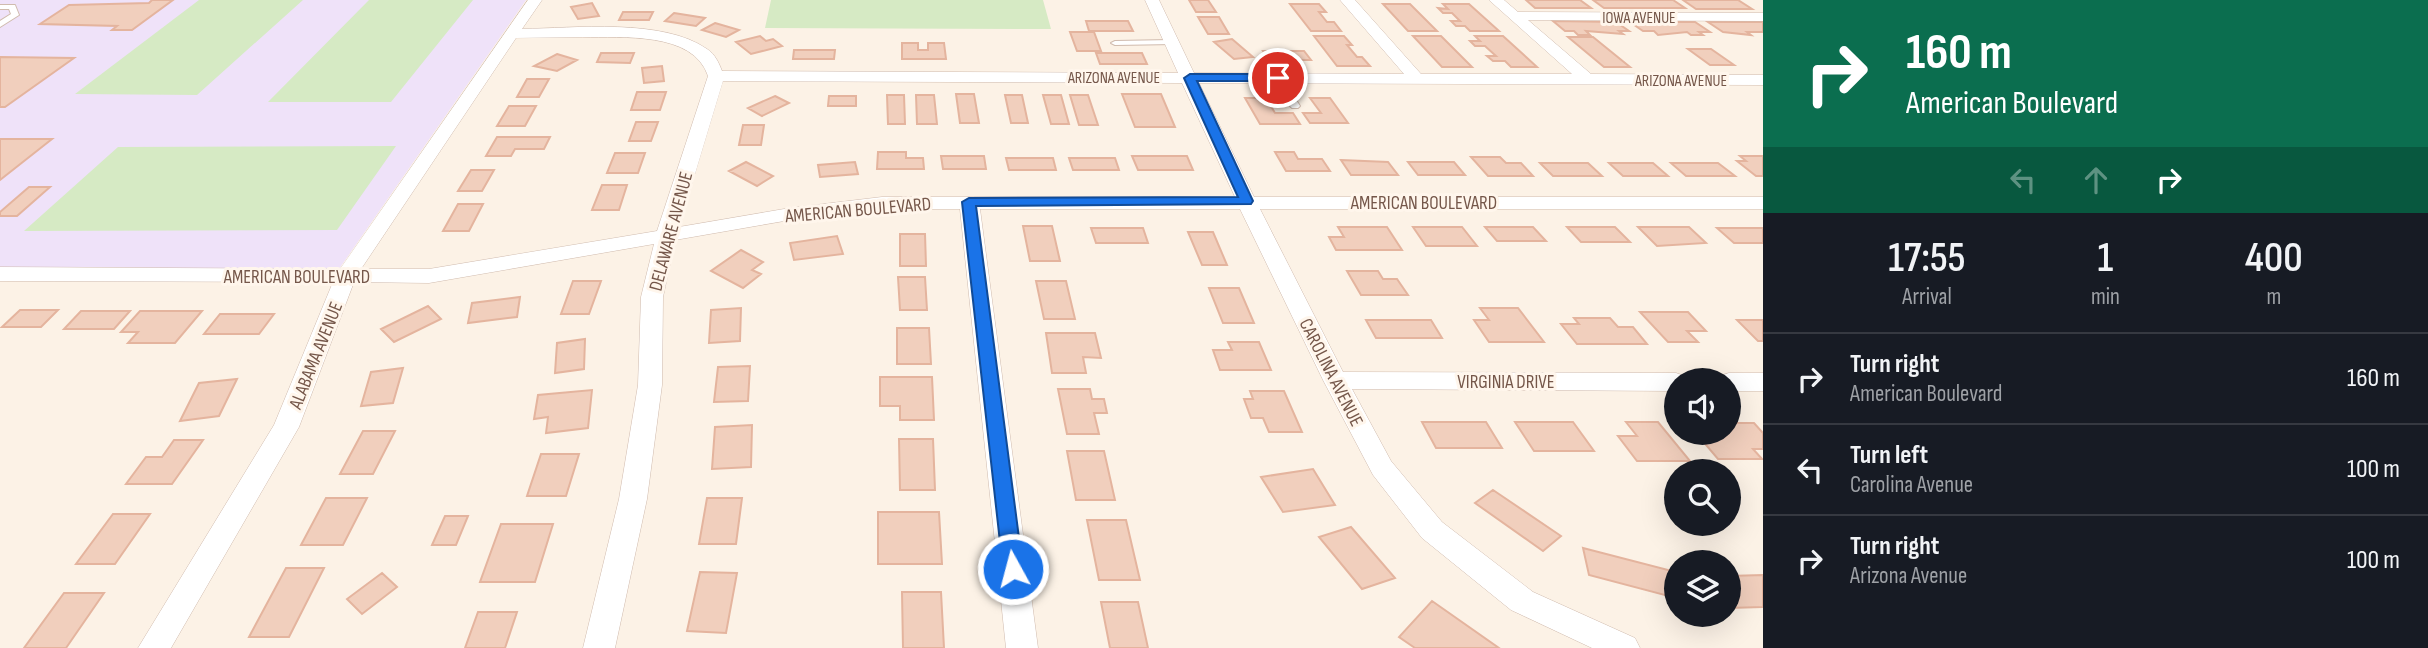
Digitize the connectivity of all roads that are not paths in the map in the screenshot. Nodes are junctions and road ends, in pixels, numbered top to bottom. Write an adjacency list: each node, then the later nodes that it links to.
1 (535, 0): 9 (street, ALABAMA AVENUE)
2 (1152, 0): 11 (street, CAROLINA AVENUE)
3 (1347, 0): 15 (street)
4 (1496, 0): 6 (street)
5 (0, 7): 8 (lane)
6 (1515, 16): 7 (street, IOWA AVENUE); 16 (street)
7 (1763, 17)
8 (0, 24)
9 (512, 34): 12 (street); 24 (street, ALABAMA AVENUE)
10 (1115, 43): 11 (lane)
11 (1172, 43): 13 (street, CAROLINA AVENUE)
12 (716, 76): 13 (street, ARIZONA AVENUE); 22 (street, DELAWARE AVENUE)
13 (1190, 78): 14 (street, ARIZONA AVENUE); 19 (street, CAROLINA AVENUE)
14 (1278, 78): 15 (street, ARIZONA AVENUE); 18 (lane)
15 (1416, 78): 16 (street, ARIZONA AVENUE)
16 (1587, 79): 17 (street, ARIZONA AVENUE)
17 (1763, 80)
18 (1295, 106)
19 (1247, 201): 20 (street, AMERICAN BOULEVARD); 21 (street, AMERICAN BOULEVARD); 25 (street, CAROLINA AVENUE)
20 (969, 202): 22 (street, AMERICAN BOULEVARD); 31 (street)
21 (1763, 202)
22 (666, 235): 24 (street, AMERICAN BOULEVARD); 30 (street, DELAWARE AVENUE)
23 (0, 274): 24 (street, AMERICAN BOULEVARD)
24 (346, 276): 29 (street, ALABAMA AVENUE)
25 (1335, 380): 26 (street, VIRGINIA DRIVE); 32 (street, CAROLINA AVENUE)
26 (1664, 382)
27 (1741, 382): 28 (street)
28 (1763, 382)
29 (154, 648)
30 (599, 648)
31 (1023, 648)
32 (1624, 648)

